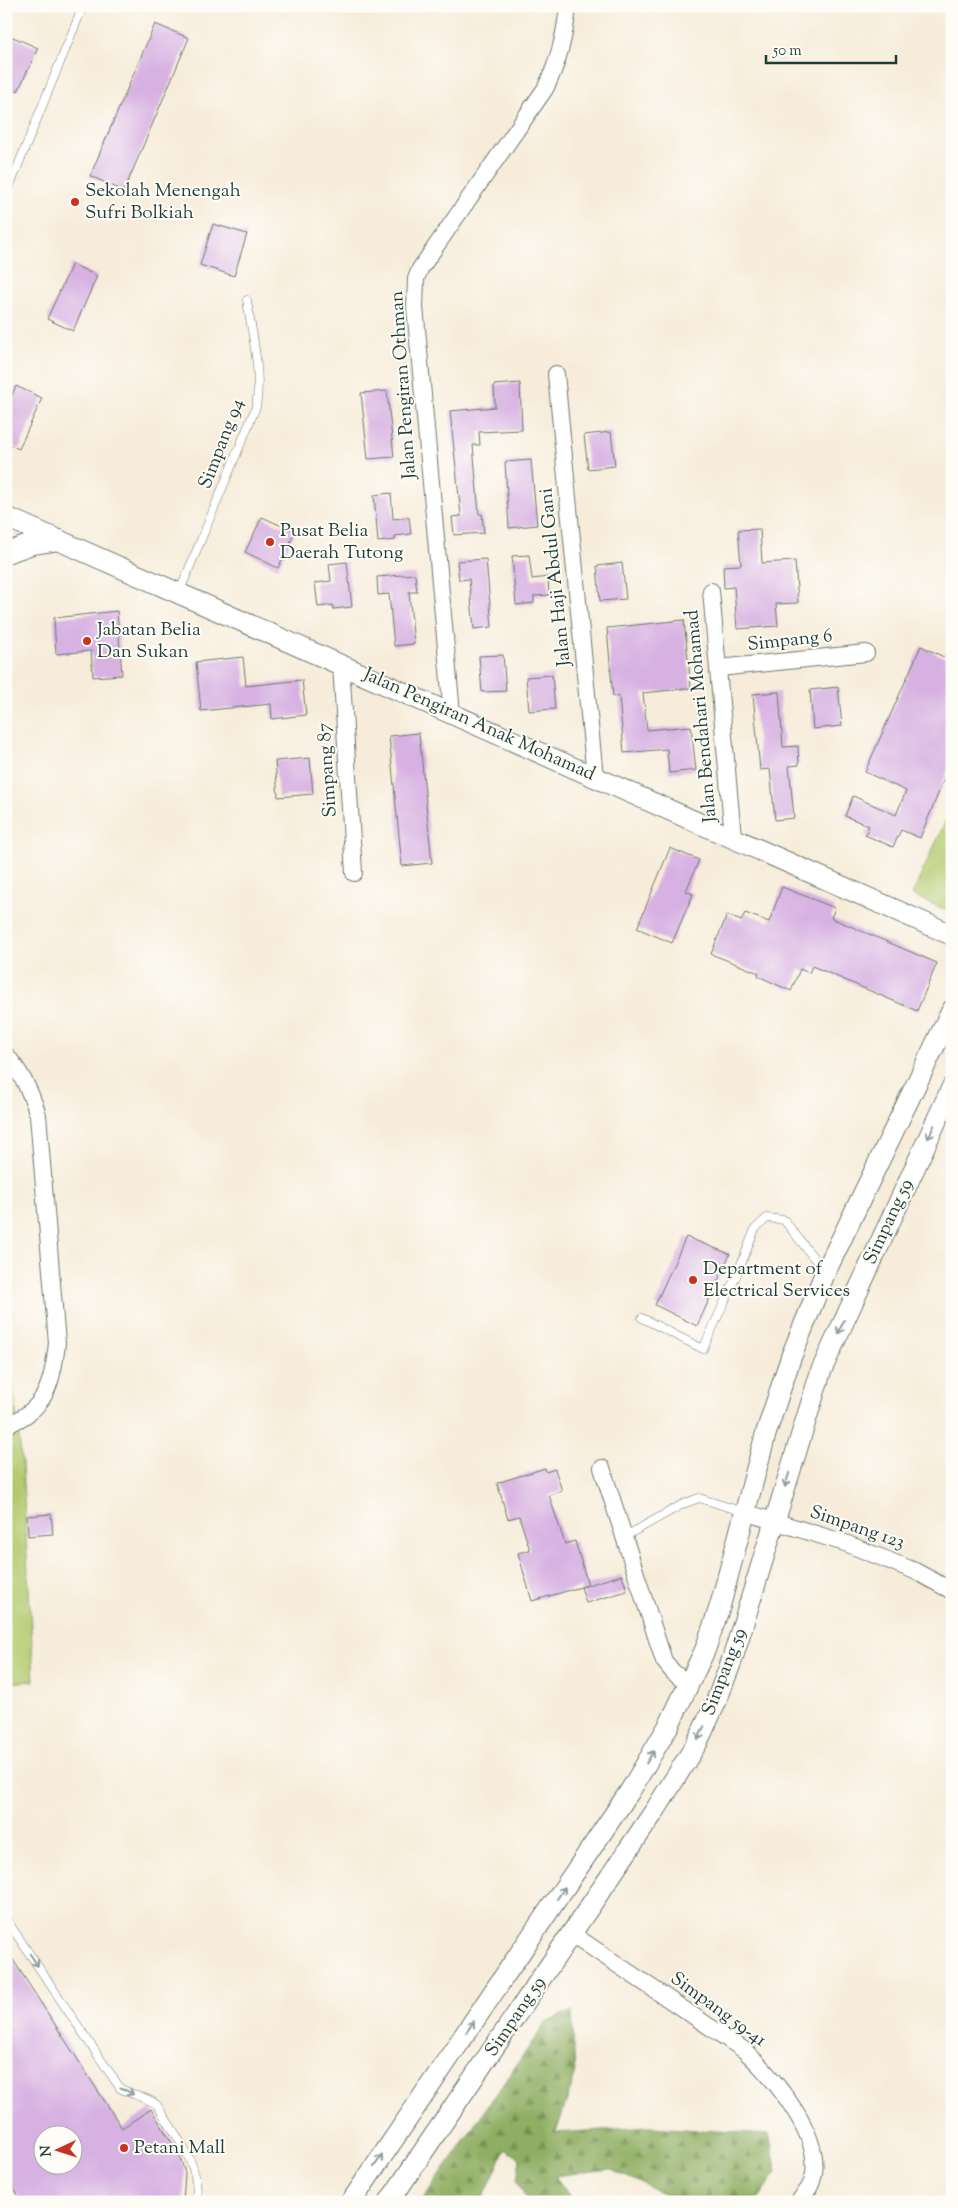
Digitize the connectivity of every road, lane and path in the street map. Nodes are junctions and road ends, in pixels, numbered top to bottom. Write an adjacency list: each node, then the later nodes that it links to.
1 (83, 6): 3 (lane)
2 (568, 6): 14 (street, Jalan Pengiran Othman)
3 (6, 195)
4 (247, 300): 10 (lane, Simpang 94)
5 (556, 374): 15 (street, Jalan Haji Abdul Gani)
6 (6, 517): 7 (street, Jalan Pengiran Anak Mohamad)
7 (61, 540): 8 (street); 10 (street, Jalan Pengiran Anak Mohamad)
8 (6, 553)
9 (711, 591): 13 (street, Jalan Bendahari Mohamad)
10 (179, 592): 12 (street, Jalan Pengiran Anak Mohamad)
11 (866, 653): 13 (street, Simpang 6)
12 (341, 664): 14 (street, Jalan Pengiran Anak Mohamad); 17 (street, Simpang 87)
13 (719, 668): 16 (street, Jalan Bendahari Mohamad)
14 (452, 714): 15 (street, Jalan Pengiran Anak Mohamad)
15 (595, 777): 16 (street, Jalan Pengiran Anak Mohamad)
16 (733, 838): 18 (street, Jalan Pengiran Anak Mohamad)
17 (354, 873)
18 (952, 935)
19 (952, 1010): 22 (street, Simpang 59)
20 (6, 1055): 24 (street)
21 (952, 1088): 27 (street, Simpang 59, one-way to 27)
22 (825, 1273): 23 (lane); 26 (street, Simpang 59)
23 (642, 1318)
24 (6, 1425)
25 (602, 1468): 28 (street, Simpang 59)
26 (744, 1512): 27 (street, Simpang 123); 28 (lane); 30 (street, Simpang 59)
27 (774, 1522): 29 (street, Simpang 123); 32 (street, Simpang 59, one-way to 32)
28 (624, 1537): 30 (street, Simpang 59)
29 (952, 1592)
30 (689, 1685): 34 (street, Simpang 59, one-way to 30)
31 (6, 1919): 33 (lane, one-way to 33)
32 (572, 1934): 35 (street, Simpang 59); 36 (street, Simpang 59-41)
33 (196, 2202)
34 (351, 2202)
35 (389, 2202)
36 (798, 2202)

